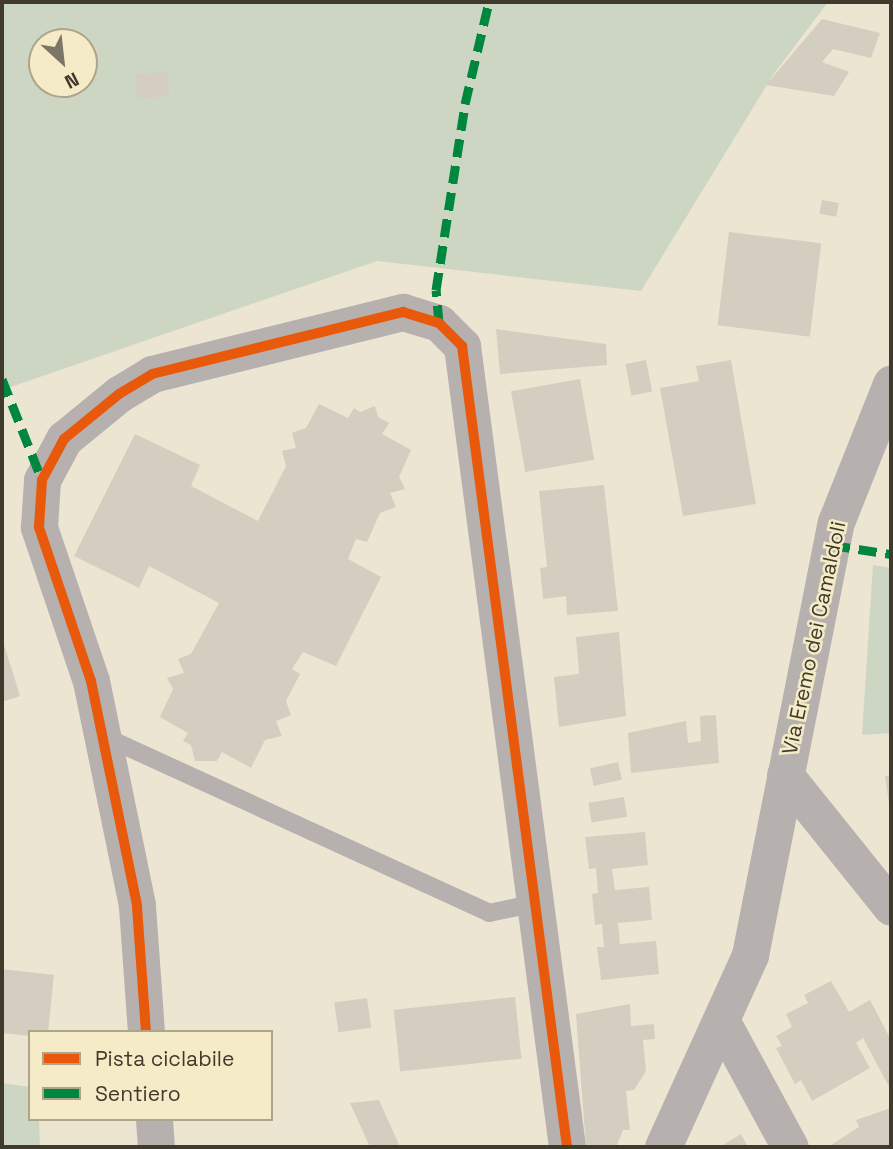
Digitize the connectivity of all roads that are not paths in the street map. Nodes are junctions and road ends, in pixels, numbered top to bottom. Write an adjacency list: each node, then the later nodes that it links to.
1 (891, 384): 3 (street, Via Eremo dei Camaldoli)
2 (101, 735): 4 (lane); 4 (street); 7 (street)
3 (785, 775): 5 (street); 6 (street, Via Eremo dei Camaldoli)
4 (536, 903): 10 (street)
5 (891, 907)
6 (722, 1022): 11 (street, Via Eremo dei Camaldoli); 12 (street)
7 (146, 1030)
8 (154, 1121): 9 (street)
9 (156, 1147)
10 (567, 1147)
11 (663, 1147)
12 (790, 1147)

